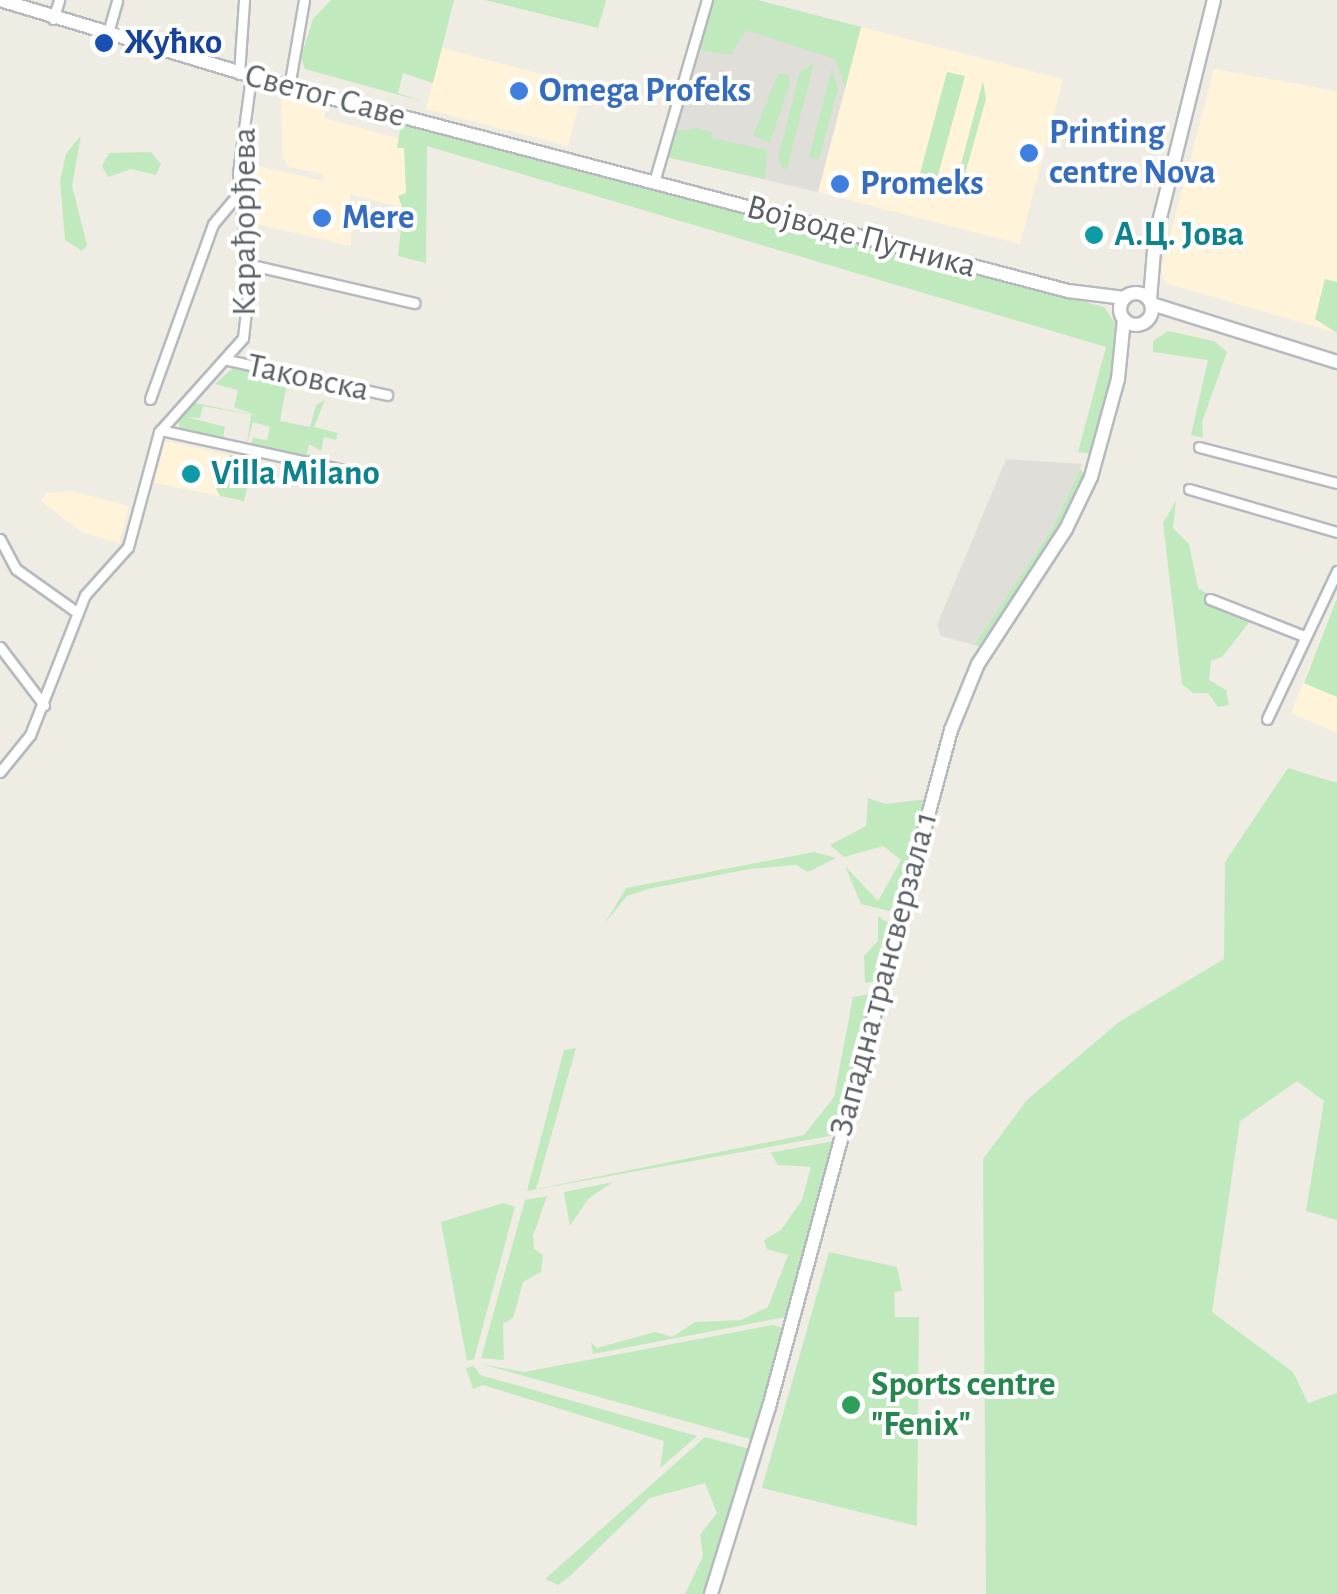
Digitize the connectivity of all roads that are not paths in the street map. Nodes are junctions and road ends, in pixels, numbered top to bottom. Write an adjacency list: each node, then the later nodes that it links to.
1 (0, 0): 8 (main road, Светог Саве)
2 (59, 0): 8 (street)
3 (117, 0): 9 (street)
4 (244, 0): 10 (street, Карађорђева)
5 (304, 0): 11 (street)
6 (706, 0): 12 (street)
7 (1214, 0): 14 (main road)
8 (54, 19): 9 (main road, Светог Саве)
9 (107, 36): 10 (main road, Светог Саве)
10 (245, 75): 11 (main road, Светог Саве); 13 (street, Карађорђева)
11 (290, 87): 12 (main road, Светог Саве)
12 (654, 182): 16 (main road, Војводе Путника)
13 (237, 195): 15 (street, Карађорђева); 27 (street)
14 (1155, 238): 17 (main road, Западна трансверзала 1); 18 (main road, Западна трансверзала 1)
15 (246, 264): 19 (street); 23 (street, Карађорђева)
16 (1068, 291): 17 (main road, Војводе Путника); 20 (main road, Војводе Путника)
17 (1128, 296): 18 (main road, Војводе Путника); 20 (main road, Западна трансверзала 1)
18 (1151, 302): 21 (main road, Западна трансверзала 1); 22 (main road)
19 (415, 303)
20 (1123, 318): 21 (main road, Војводе Путника); 25 (main road, Западна трансверзала 1)
21 (1144, 323): 22 (main road); 25 (main road, Западна трансверзала 1)
22 (1207, 326): 24 (main road)
23 (228, 360): 26 (street, Таковска); 28 (street, Карађорђева)
24 (1337, 362)
25 (1118, 380): 44 (main road, Западна трансверзала 1)
26 (388, 395)
27 (150, 399)
28 (161, 430): 30 (street); 37 (street, Карађорђева)
29 (1199, 447): 31 (street)
30 (344, 470)
31 (1337, 483)
32 (1189, 489): 33 (street)
33 (1337, 532)
34 (0, 539): 37 (street)
35 (1337, 571): 38 (street)
36 (1210, 599): 38 (street)
37 (78, 613): 40 (street, Карађорђева)
38 (1304, 636): 41 (street)
39 (0, 647): 40 (street)
40 (44, 706): 42 (street, Карађорђева)
41 (1267, 719)
42 (4, 760): 43 (street, Карађорђева)
43 (0, 772)
44 (710, 1594)

